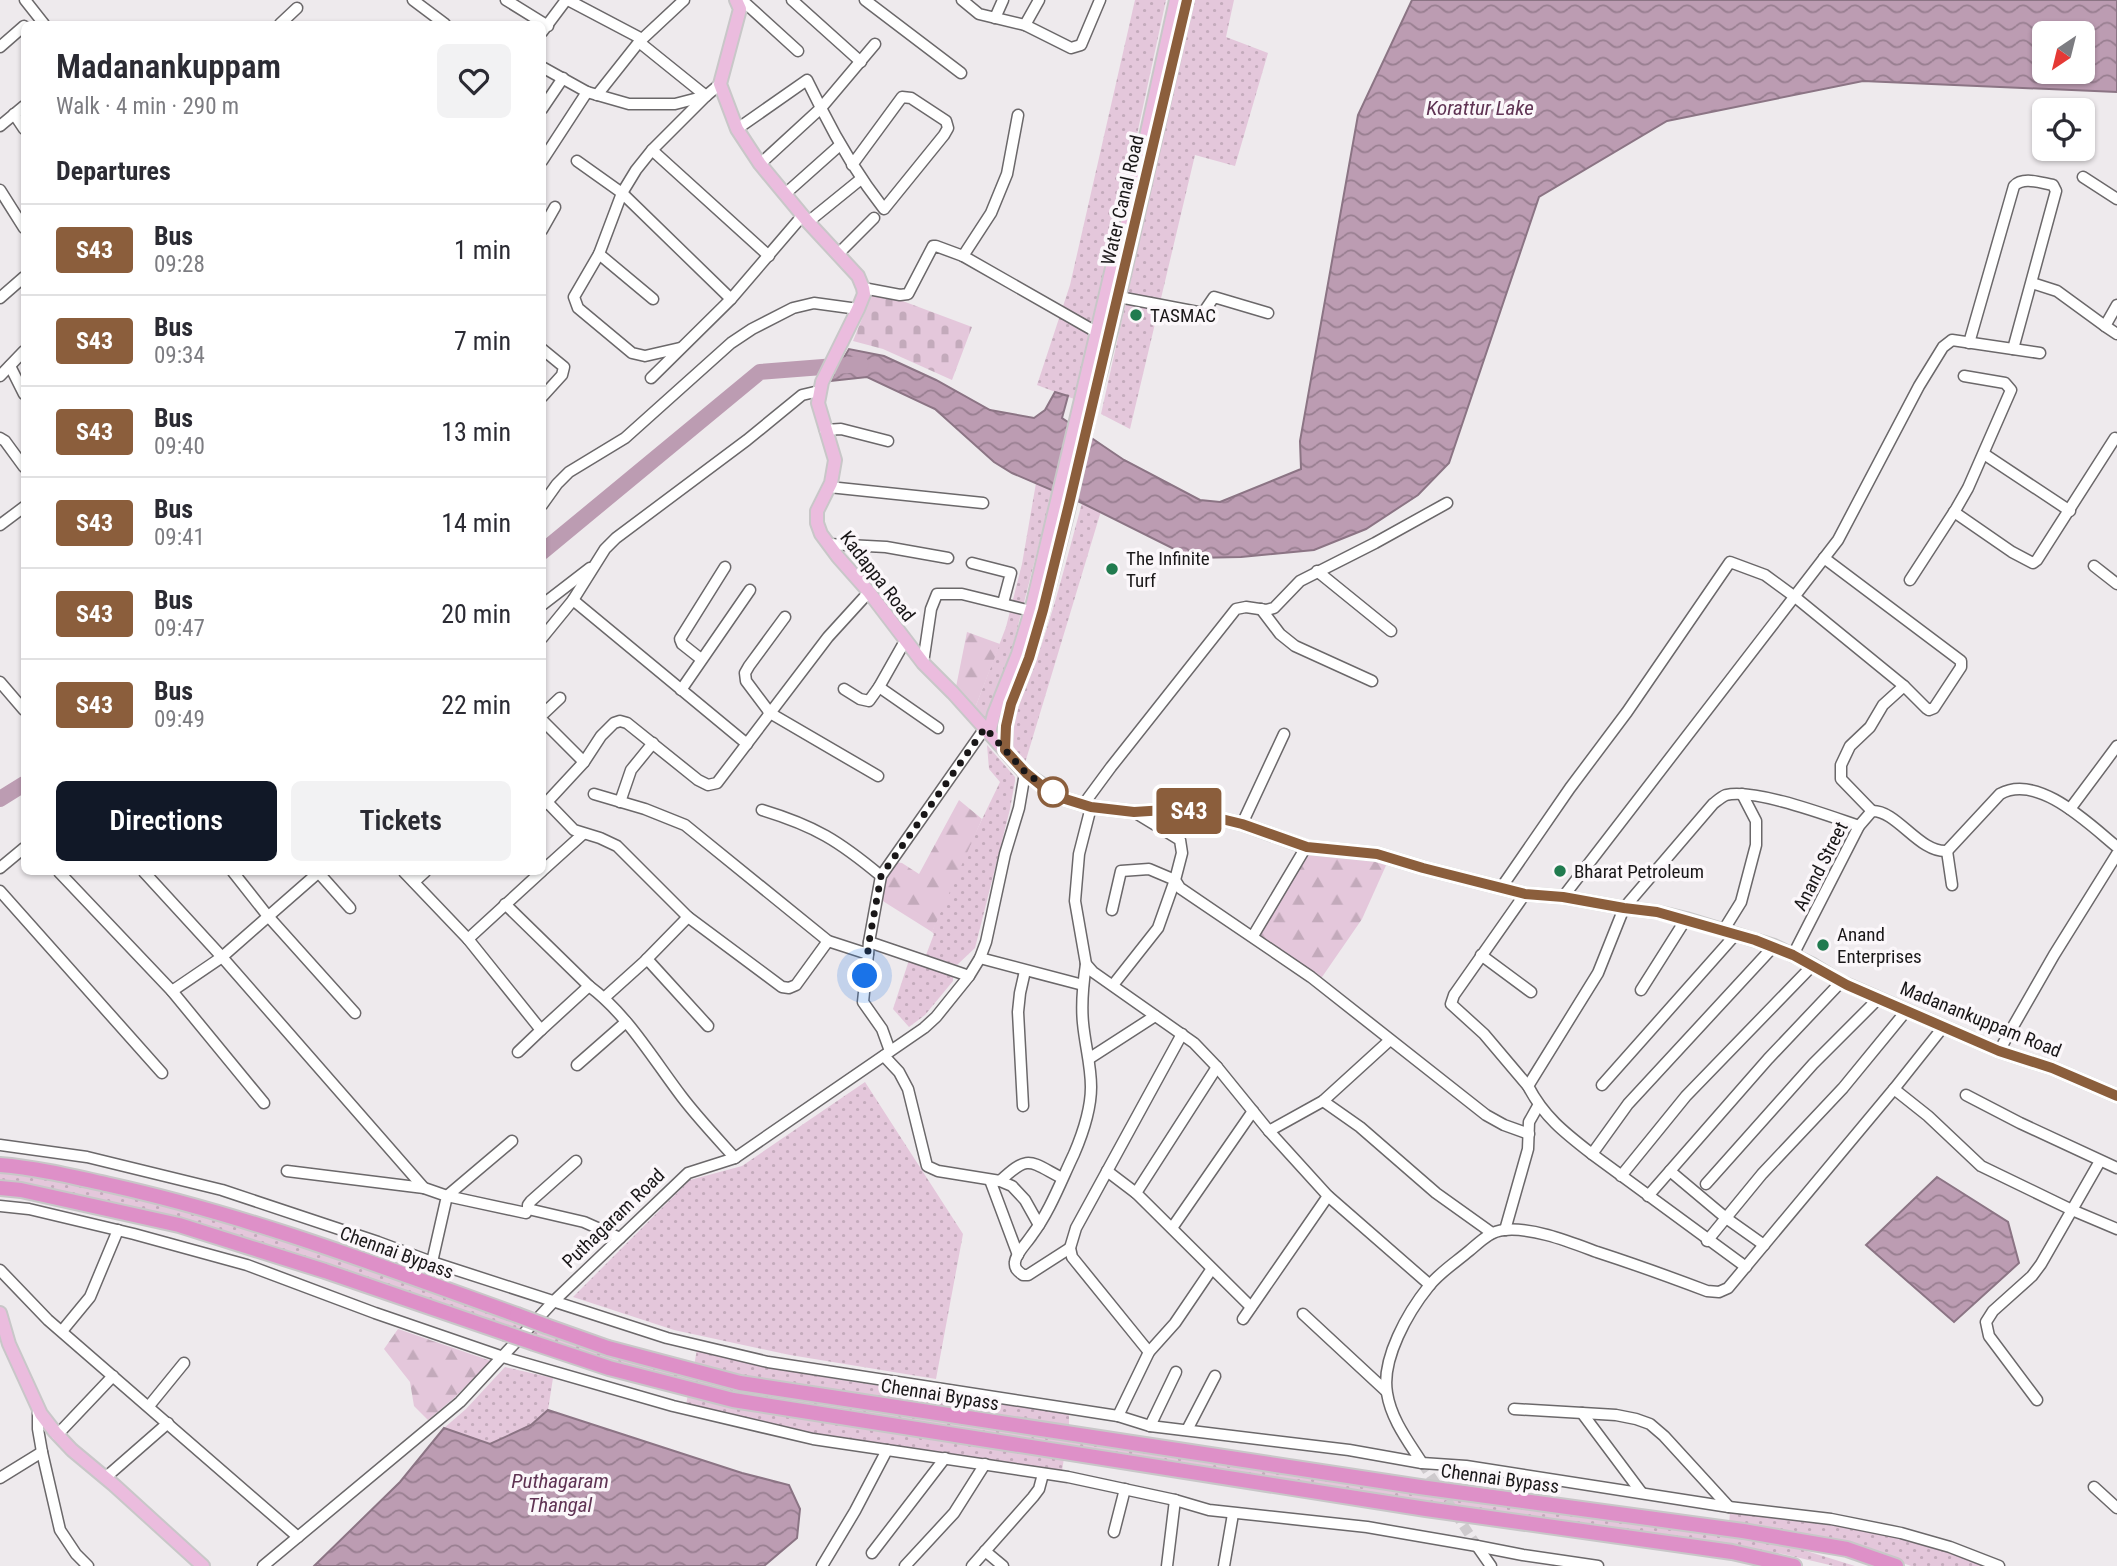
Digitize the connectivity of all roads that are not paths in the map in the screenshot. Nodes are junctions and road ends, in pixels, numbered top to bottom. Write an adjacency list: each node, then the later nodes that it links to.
1 (24, 0): 16 (street)
2 (414, 0): 21 (street)
3 (506, 0): 22 (street)
4 (567, 0): 24 (street); 26 (street)
5 (684, 0): 26 (street)
6 (792, 0): 30 (street)
7 (865, 0): 32 (street)
8 (962, 0): 17 (street)
9 (1003, 0): 17 (street)
10 (1039, 0): 23 (street)
11 (1100, 0): 23 (street)
12 (1176, 0): 77 (main road, Water Canal Road)
13 (1187, 0): 69 (main road, Water Canal Road)
14 (741, 2): 29 (street); 34 (main road)
15 (297, 8): 20 (street)
16 (37, 15): 18 (street); 19 (street)
17 (995, 18): 23 (street)
18 (30, 21)
19 (42, 21)
20 (283, 21)
21 (441, 21)
22 (534, 21)
23 (1025, 25)
24 (546, 28)
25 (21, 29): 28 (street)
26 (640, 41): 35 (street); 36 (street)
27 (875, 44): 30 (street)
28 (0, 47)
29 (798, 51)
30 (861, 62): 39 (street)
31 (546, 69): 33 (street)
32 (961, 74)
33 (563, 78): 35 (street); 37 (street)
34 (720, 84): 36 (street); 44 (main road)
35 (592, 93): 36 (street); 47 (street)
36 (706, 96): 46 (street)
37 (546, 103)
38 (21, 108): 40 (street)
39 (821, 108): 44 (street); 45 (street); 49 (street)
40 (14, 114): 42 (street); 43 (street)
41 (1018, 115): 65 (street)
42 (21, 124)
43 (0, 126)
44 (737, 129): 49 (main road)
45 (840, 145): 50 (street); 55 (street)
46 (652, 150): 54 (street); 64 (street)
47 (546, 156)
48 (577, 161): 54 (street)
49 (760, 164): 55 (main road)
50 (852, 165): 52 (street); 52 (street)
51 (2084, 177): 56 (street)
52 (861, 179): 59 (street)
53 (0, 190): 60 (street)
54 (622, 192): 62 (street); 72 (street)
55 (785, 194): 59 (main road)
56 (2117, 199)
57 (555, 207): 61 (street)
58 (874, 218): 63 (street)
59 (806, 219): 63 (main road); 64 (street)
60 (21, 223)
61 (546, 223)
62 (599, 254): 71 (street); 80 (street)
63 (838, 254): 68 (main road)
64 (769, 256): 72 (street)
65 (963, 256): 68 (street); 77 (street)
66 (21, 280): 70 (street)
67 (2032, 283): 76 (street); 79 (street); 81 (street)
68 (863, 288): 74 (main road)
69 (1119, 297): 75 (street); 92 (main road, Water Canal Road)
70 (0, 298)
71 (653, 299)
72 (731, 299): 80 (street)
73 (2117, 305): 76 (street)
74 (858, 309): 89 (main road); 100 (street)
75 (1268, 313)
76 (2105, 326): 78 (street)
77 (1098, 333): 92 (main road, Water Canal Road)
78 (2117, 334)
79 (1969, 343): 81 (street); 110 (street)
80 (680, 348): 88 (street)
81 (2013, 349): 83 (street)
82 (546, 352): 91 (street)
83 (2040, 353)
84 (21, 354): 85 (street)
85 (10, 366): 86 (street); 90 (street)
86 (0, 376)
87 (1964, 376): 97 (street)
88 (651, 378)
89 (821, 386): 93 (main road, Kadappa Road); 112 (street)
90 (21, 388)
91 (546, 393)
92 (1085, 407): 102 (main road)
93 (825, 430): 96 (street); 99 (main road, Kadappa Road)
94 (0, 438): 98 (street)
95 (2116, 438): 105 (street)
96 (888, 441)
97 (1984, 454): 105 (street); 106 (street)
98 (21, 463)
99 (829, 487): 101 (street); 108 (main road, Kadappa Road)
100 (546, 499)
101 (983, 503)
102 (1064, 503): 125 (main road); 149 (main road)
103 (1447, 503): 115 (street)
104 (21, 509): 107 (street)
105 (2070, 511): 106 (street)
106 (1954, 512): 116 (street)
107 (0, 525)
108 (828, 544): 109 (street); 119 (main road, Kadappa Road)
109 (948, 558)
110 (1824, 558): 120 (street); 134 (street)
111 (972, 563): 123 (street)
112 (593, 566): 121 (street); 122 (street)
113 (2094, 566): 117 (street)
114 (725, 567): 130 (street)
115 (1317, 571): 124 (street); 127 (street)
116 (1910, 580)
117 (2117, 584)
118 (750, 590): 130 (street)
119 (869, 592): 129 (main road, Kadappa Road); 140 (street)
120 (1795, 597): 134 (street); 185 (street); 188 (street)
121 (573, 600): 128 (street); 137 (street)
122 (546, 602)
123 (1003, 603): 125 (street); 131 (street)
124 (1261, 609): 132 (street); 158 (street)
125 (1031, 611): 144 (main road)
126 (785, 618): 140 (street)
127 (1391, 631)
128 (546, 633)
129 (905, 641): 131 (main road, Kadappa Road); 135 (street)
130 (701, 659): 137 (street)
131 (923, 663): 144 (main road, Kadappa Road)
132 (1372, 681)
133 (0, 682): 139 (street)
134 (1904, 686): 161 (street)
135 (879, 687): 136 (street); 143 (street)
136 (844, 689)
137 (681, 690): 147 (street)
138 (560, 698): 141 (street)
139 (21, 706)
140 (770, 713): 147 (street); 152 (street)
141 (546, 714)
142 (546, 722): 150 (street)
143 (938, 728)
144 (987, 730): 149 (main road); 181 (street)
145 (1284, 734): 163 (street)
146 (653, 743): 147 (street); 150 (street); 155 (street)
147 (747, 744)
148 (2117, 746): 159 (street)
149 (1005, 750): 151 (main road)
150 (584, 762): 156 (street)
151 (1026, 773): 158 (main road, Madanankuppam Road); 207 (street, Puthagaram Road)
152 (877, 776)
153 (594, 794): 155 (street)
154 (1742, 794): 164 (street); 191 (street); 196 (street)
155 (620, 802): 200 (street)
156 (546, 803)
157 (546, 805): 165 (street)
158 (1087, 806): 162 (main road, Madanankuppam Road); 209 (street)
159 (2070, 809): 166 (street); 169 (street)
160 (762, 810): 181 (street)
161 (1871, 811): 164 (street, Anand Street); 169 (street, Anand Street)
162 (1134, 812): 163 (main road, Madanankuppam Road); 182 (street)
163 (1242, 824): 167 (main road, Madanankuppam Road)
164 (1859, 826): 205 (street, Anand Street)
165 (583, 834): 171 (street); 194 (street)
166 (2117, 846)
167 (1307, 847): 185 (main road, Madanankuppam Road); 198 (street)
168 (21, 850): 172 (street)
169 (1947, 851): 184 (street)
170 (2117, 853): 231 (street)
171 (546, 867)
172 (0, 868)
173 (62, 875): 218 (street)
174 (147, 875): 206 (street)
175 (235, 875): 193 (street)
176 (315, 875): 193 (street)
177 (321, 875): 190 (street)
178 (407, 875): 183 (street)
179 (422, 875): 183 (street)
180 (538, 875): 189 (street)
181 (881, 876): 201 (street)
182 (1175, 880): 192 (street); 198 (street); 215 (street)
183 (414, 882): 199 (street)
184 (1952, 885)
185 (1501, 888): 187 (main road, Madanankuppam Road)
186 (0, 891): 237 (street)
187 (1525, 894): 188 (main road, Madanankuppam Road); 204 (street)
188 (1563, 897): 191 (main road, Madanankuppam Road)
189 (505, 904): 199 (street); 216 (street)
190 (350, 908)
191 (1624, 908): 195 (main road, Madanankuppam Road); 239 (street)
192 (1112, 910)
193 (268, 915): 206 (street); 223 (street)
194 (688, 917): 200 (street); 208 (street)
195 (1686, 919): 196 (main road, Madanankuppam Road); 217 (street)
196 (1723, 931): 197 (main road, Madanankuppam Road)
197 (1736, 934): 202 (main road, Madanankuppam Road); 238 (street)
198 (1253, 936): 230 (street)
199 (468, 939): 228 (street)
200 (828, 941): 203 (street)
201 (869, 942): 203 (street); 212 (street)
202 (1774, 946): 205 (main road, Madanankuppam Road); 252 (street)
203 (868, 954): 233 (street)
204 (1481, 955): 219 (street); 239 (street)
205 (1793, 955): 210 (main road, Madanankuppam Road)
206 (222, 957): 218 (street); 266 (street)
207 (980, 958): 211 (street); 212 (street, Puthagaram Road)
208 (647, 959): 220 (street); 226 (street)
209 (1086, 964): 214 (street); 215 (street)
210 (1813, 965): 213 (main road, Madanankuppam Road); 261 (street)
211 (1026, 971): 214 (street); 245 (street)
212 (969, 976): 233 (street, Puthagaram Road)
213 (1841, 982): 221 (main road, Madanankuppam Road); 260 (street)
214 (1083, 985): 234 (street)
215 (1113, 985): 224 (street)
216 (589, 986): 220 (street); 228 (street)
217 (1641, 990)
218 (173, 991): 244 (street)
219 (1531, 992)
220 (604, 998): 225 (street)
221 (1880, 998): 222 (main road, Madanankuppam Road); 264 (street)
222 (1908, 1010): 227 (main road, Madanankuppam Road); 274 (street)
223 (355, 1013)
224 (1155, 1016): 229 (street); 234 (street)
225 (626, 1023): 235 (street); 253 (street)
226 (708, 1026)
227 (1944, 1026): 231 (main road, Madanankuppam Road); 240 (street)
228 (541, 1030): 232 (street)
229 (1182, 1034): 236 (street); 259 (street)
230 (1390, 1040): 243 (street); 249 (street)
231 (1999, 1051): 242 (main road, Madanankuppam Road)
232 (517, 1052)
233 (887, 1053): 253 (street, Puthagaram Road); 263 (street)
234 (1090, 1058): 262 (street)
235 (577, 1065)
236 (1217, 1067): 247 (street); 267 (street)
237 (162, 1073)
238 (1602, 1085)
239 (1528, 1086): 246 (street)
240 (1894, 1089): 272 (street); 283 (street)
241 (1966, 1095): 255 (street)
242 (2117, 1096)
243 (1323, 1101): 248 (street); 280 (street)
244 (264, 1103)
245 (1023, 1106)
246 (1538, 1106): 249 (street); 252 (street)
247 (1253, 1111): 248 (street); 276 (street)
248 (1269, 1131): 269 (street)
249 (1529, 1134): 279 (street)
250 (512, 1141): 268 (street)
251 (0, 1145): 286 (street)
252 (1592, 1154): 261 (street)
253 (735, 1158): 281 (street, Puthagaram Road)
254 (576, 1161): 281 (street)
255 (2100, 1161): 257 (street); 272 (street)
256 (0, 1165): 346 (highway, Chennai Bypass, bridge)
257 (2117, 1168)
258 (287, 1171): 266 (street)
259 (1107, 1171): 267 (street); 284 (street)
260 (1670, 1171): 270 (street); 274 (street)
261 (1621, 1176): 270 (street)
262 (1062, 1178): 263 (street); 275 (street)
263 (995, 1180): 275 (street); 285 (street)
264 (1706, 1184)
265 (0, 1188): 345 (highway, Chennai Bypass, bridge)
266 (424, 1188): 268 (street)
267 (1136, 1193): 276 (street)
268 (447, 1196): 273 (street); 286 (street)
269 (1328, 1196): 290 (street); 292 (street)
270 (1648, 1196): 282 (street)
271 (0, 1206): 278 (street)
272 (2072, 1210): 277 (street); 304 (street)
273 (526, 1213)
274 (1726, 1218): 282 (street); 283 (street)
275 (1039, 1225): 285 (street)
276 (1172, 1228): 289 (street)
277 (2117, 1229)
278 (118, 1230): 296 (street); 298 (street)
279 (1506, 1230): 280 (street); 287 (street)
280 (1492, 1233): 290 (street)
281 (620, 1238): 291 (street, Puthagaram Road)
282 (1707, 1241): 287 (street)
283 (1764, 1245): 287 (street)
284 (1070, 1248): 285 (street); 297 (street)
285 (1018, 1255)
286 (432, 1262): 291 (street)
287 (1746, 1267)
288 (0, 1270): 296 (street)
289 (1211, 1270): 292 (street); 297 (street)
290 (1430, 1285): 303 (street)
291 (554, 1301): 298 (street, Puthagaram Road); 309 (street)
292 (1251, 1307): 295 (street)
293 (0, 1313): 305 (main road)
294 (1303, 1314): 303 (street)
295 (1242, 1319)
296 (62, 1331): 301 (street)
297 (1149, 1352): 309 (street)
298 (503, 1357): 314 (street); 330 (street, Puthagaram Road)
299 (184, 1363): 306 (street)
300 (1176, 1372): 311 (street)
301 (113, 1376): 306 (street); 313 (street)
302 (1215, 1376): 312 (street)
303 (1386, 1391): 317 (street)
304 (2037, 1401)
305 (38, 1405): 313 (main road); 315 (street)
306 (149, 1406): 310 (street)
307 (1514, 1409): 308 (street)
308 (1582, 1413): 324 (street); 326 (street)
309 (1118, 1416): 311 (street)
310 (168, 1423): 321 (street); 330 (street)
311 (1150, 1426): 312 (street)
312 (1187, 1430): 317 (street)
313 (57, 1435): 321 (main road)
314 (887, 1450): 316 (street); 337 (street)
315 (42, 1452): 320 (street); 334 (street)
316 (945, 1458): 318 (street); 333 (street)
317 (1422, 1463): 324 (street)
318 (985, 1464): 319 (street); 338 (street)
319 (1043, 1474): 323 (street); 332 (street)
320 (0, 1478)
321 (105, 1478): 335 (main road)
322 (2094, 1487): 327 (street)
323 (1125, 1489): 325 (street); 329 (street)
324 (1641, 1492): 326 (street)
325 (1175, 1500): 328 (street); 341 (street)
326 (1729, 1507): 347 (street)
327 (2117, 1508)
328 (1233, 1514): 331 (street); 342 (street)
329 (1114, 1532)
330 (298, 1537): 336 (street, Puthagaram Road)
331 (1477, 1546): 343 (street); 344 (street)
332 (985, 1551): 339 (street); 340 (street)
333 (872, 1553)
334 (88, 1566)
335 (203, 1566)
336 (263, 1566)
337 (822, 1566)
338 (905, 1566)
339 (972, 1566)
340 (1003, 1566)
341 (1167, 1566)
342 (1224, 1566)
343 (1491, 1566)
344 (1598, 1566)
345 (1794, 1566)
346 (1896, 1566)
347 (1998, 1566)

